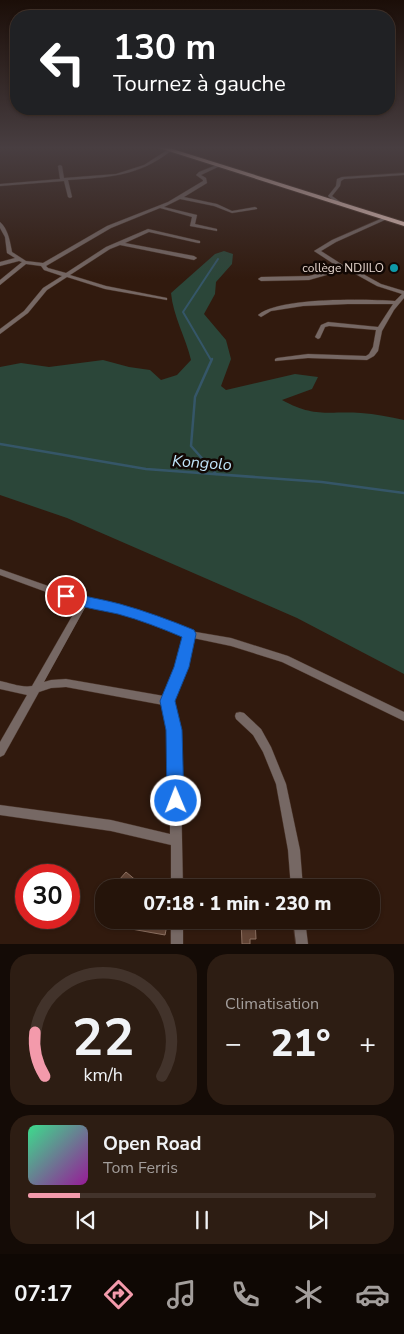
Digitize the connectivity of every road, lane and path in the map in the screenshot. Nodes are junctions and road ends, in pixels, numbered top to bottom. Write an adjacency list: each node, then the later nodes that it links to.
1 (68, 191): 5 (street)
2 (189, 191): 6 (street)
3 (300, 191): 7 (highway)
4 (334, 191): 7 (street)
5 (70, 197)
6 (179, 197): 8 (street); 9 (street)
7 (340, 204): 10 (highway)
8 (160, 207): 13 (street); 19 (street)
9 (255, 208)
10 (385, 218): 12 (highway); 20 (street)
11 (0, 223): 17 (street)
12 (404, 224)
13 (215, 230)
14 (198, 242): 15 (street)
15 (120, 243): 16 (street); 21 (street)
16 (194, 258)
17 (22, 261): 18 (street); 19 (street); 23 (street)
18 (0, 264)
19 (43, 265): 21 (street)
20 (344, 268): 22 (street); 24 (street)
21 (65, 275): 25 (street); 29 (street)
22 (261, 279)
23 (0, 283)
24 (404, 294): 26 (street)
25 (165, 299)
26 (397, 302): 27 (street); 28 (street)
27 (261, 314)
28 (380, 329): 30 (street); 31 (street)
29 (0, 332)
30 (318, 337)
31 (278, 360)
32 (0, 572): 33 (street)
33 (84, 602): 34 (street); 36 (street)
34 (189, 634): 37 (street); 39 (street)
35 (0, 685): 36 (street)
36 (35, 690): 37 (street); 40 (street)
37 (167, 701): 42 (street)
38 (240, 716): 44 (street)
39 (404, 717)
40 (0, 752)
41 (0, 810): 42 (street)
42 (176, 841): 43 (street)
43 (177, 879)
44 (296, 879)
45 (177, 929): 47 (street)
46 (300, 929): 48 (street)
47 (177, 944)
48 (302, 944)

